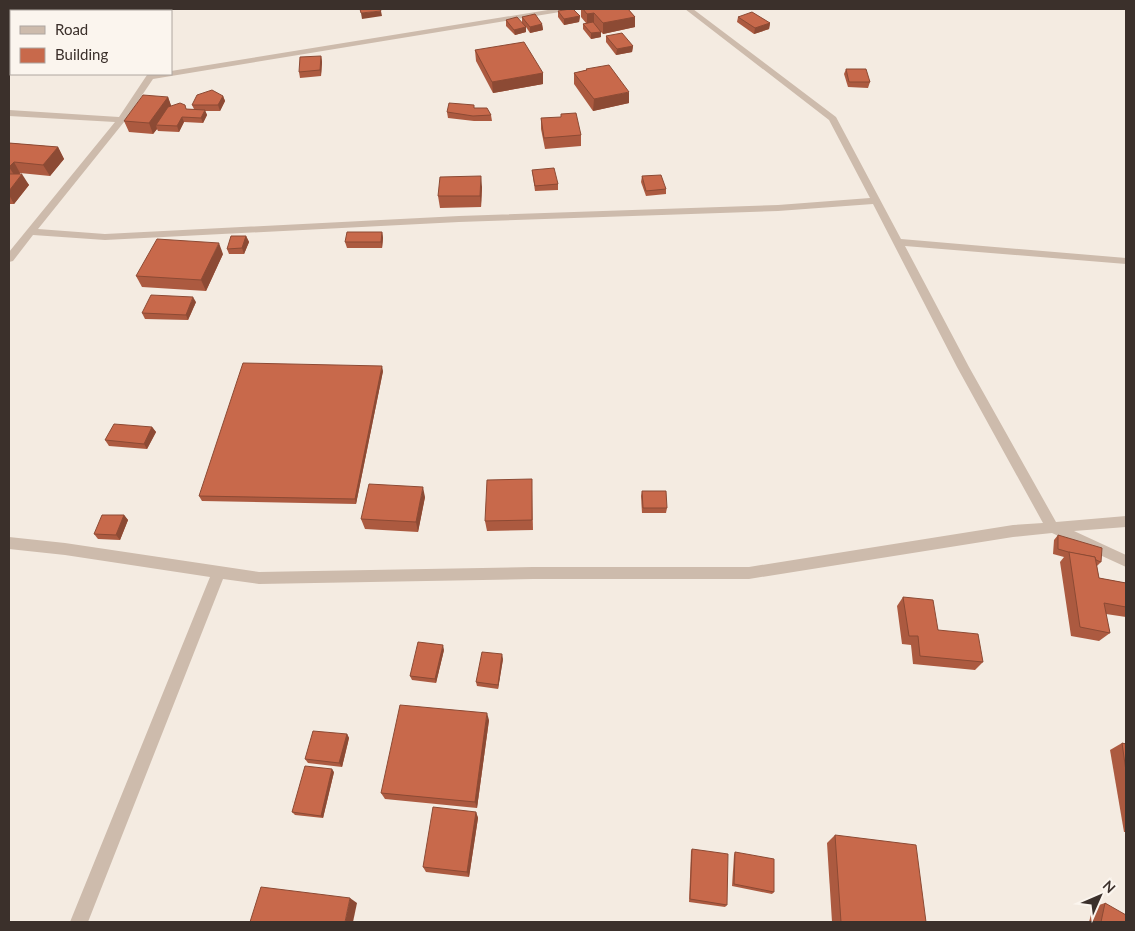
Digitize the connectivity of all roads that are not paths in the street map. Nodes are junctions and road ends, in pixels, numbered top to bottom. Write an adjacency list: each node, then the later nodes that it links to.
1 (566, 9): 3 (street)
2 (689, 9): 7 (street)
3 (172, 73)
4 (162, 75): 6 (street)
5 (9, 113): 6 (street)
6 (121, 120): 8 (street)
7 (876, 201): 8 (street); 9 (street)
8 (30, 232): 10 (street)
9 (897, 242): 11 (street); 13 (street)
10 (9, 259)
11 (1126, 261)
12 (1126, 521): 13 (street)
13 (1052, 527): 15 (street); 16 (street)
14 (9, 543): 16 (street)
15 (1126, 561)
16 (219, 572): 17 (street)
17 (79, 922)

